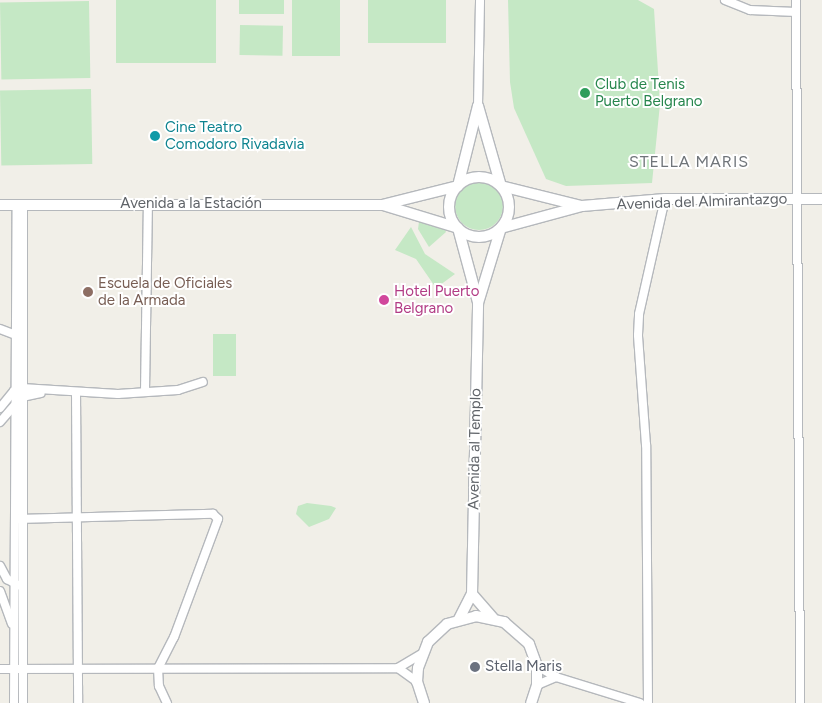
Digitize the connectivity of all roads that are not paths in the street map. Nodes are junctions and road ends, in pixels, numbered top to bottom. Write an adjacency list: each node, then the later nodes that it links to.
1 (480, 0): 5 (street)
2 (725, 0): 4 (street)
3 (796, 0): 4 (street)
4 (796, 12): 9 (street)
5 (478, 106): 6 (street); 7 (street)
6 (458, 186): 7 (street); 14 (street); 16 (street)
7 (501, 186): 15 (street); 17 (street)
8 (665, 199): 9 (street, Avenida del Almirantazgo); 15 (street, Avenida del Almirantazgo); 57 (street)
9 (798, 199): 10 (street, Avenida del Almirantazgo); 58 (street)
10 (822, 199)
11 (148, 204): 13 (street, Avenida a la Estación); 14 (street, Avenida a la Estación); 24 (street)
12 (0, 205): 13 (street, Avenida a la Estación)
13 (20, 205): 20 (street)
14 (382, 205): 16 (street)
15 (582, 206): 17 (street)
16 (458, 228): 17 (street); 18 (street)
17 (501, 228): 18 (street)
18 (478, 303): 35 (street, Avenida al Templo)
19 (0, 329): 20 (street)
20 (18, 336): 22 (street)
21 (202, 382): 24 (street)
22 (18, 390): 23 (street); 26 (street); 27 (street); 28 (street)
23 (49, 391): 25 (street); 26 (street)
24 (145, 391): 25 (street)
25 (76, 392): 30 (street)
26 (22, 397): 27 (street); 31 (street)
27 (14, 405): 29 (street); 31 (street)
28 (0, 408)
29 (0, 422)
30 (76, 517): 31 (street); 43 (street); 44 (street)
31 (18, 519): 33 (street)
32 (0, 566): 33 (street)
33 (18, 585): 38 (street); 46 (street)
34 (0, 591): 38 (street)
35 (472, 594): 36 (street); 37 (street)
36 (493, 618): 37 (street); 40 (street)
37 (459, 619): 39 (street)
38 (14, 628): 42 (street)
39 (421, 654): 45 (street); 48 (street)
40 (537, 666): 47 (street); 49 (street)
41 (0, 668): 42 (street)
42 (14, 668): 46 (street); 50 (street)
43 (78, 668): 44 (street); 46 (street); 52 (street)
44 (158, 668): 45 (street); 53 (street)
45 (398, 668): 48 (street)
46 (23, 669): 51 (street)
47 (556, 677): 49 (street); 56 (street)
48 (417, 682): 54 (street)
49 (537, 685): 55 (street)
50 (14, 703)
51 (23, 703)
52 (78, 703)
53 (167, 703)
54 (424, 703)
55 (531, 703)
56 (640, 703)
57 (648, 703)
58 (800, 703)

